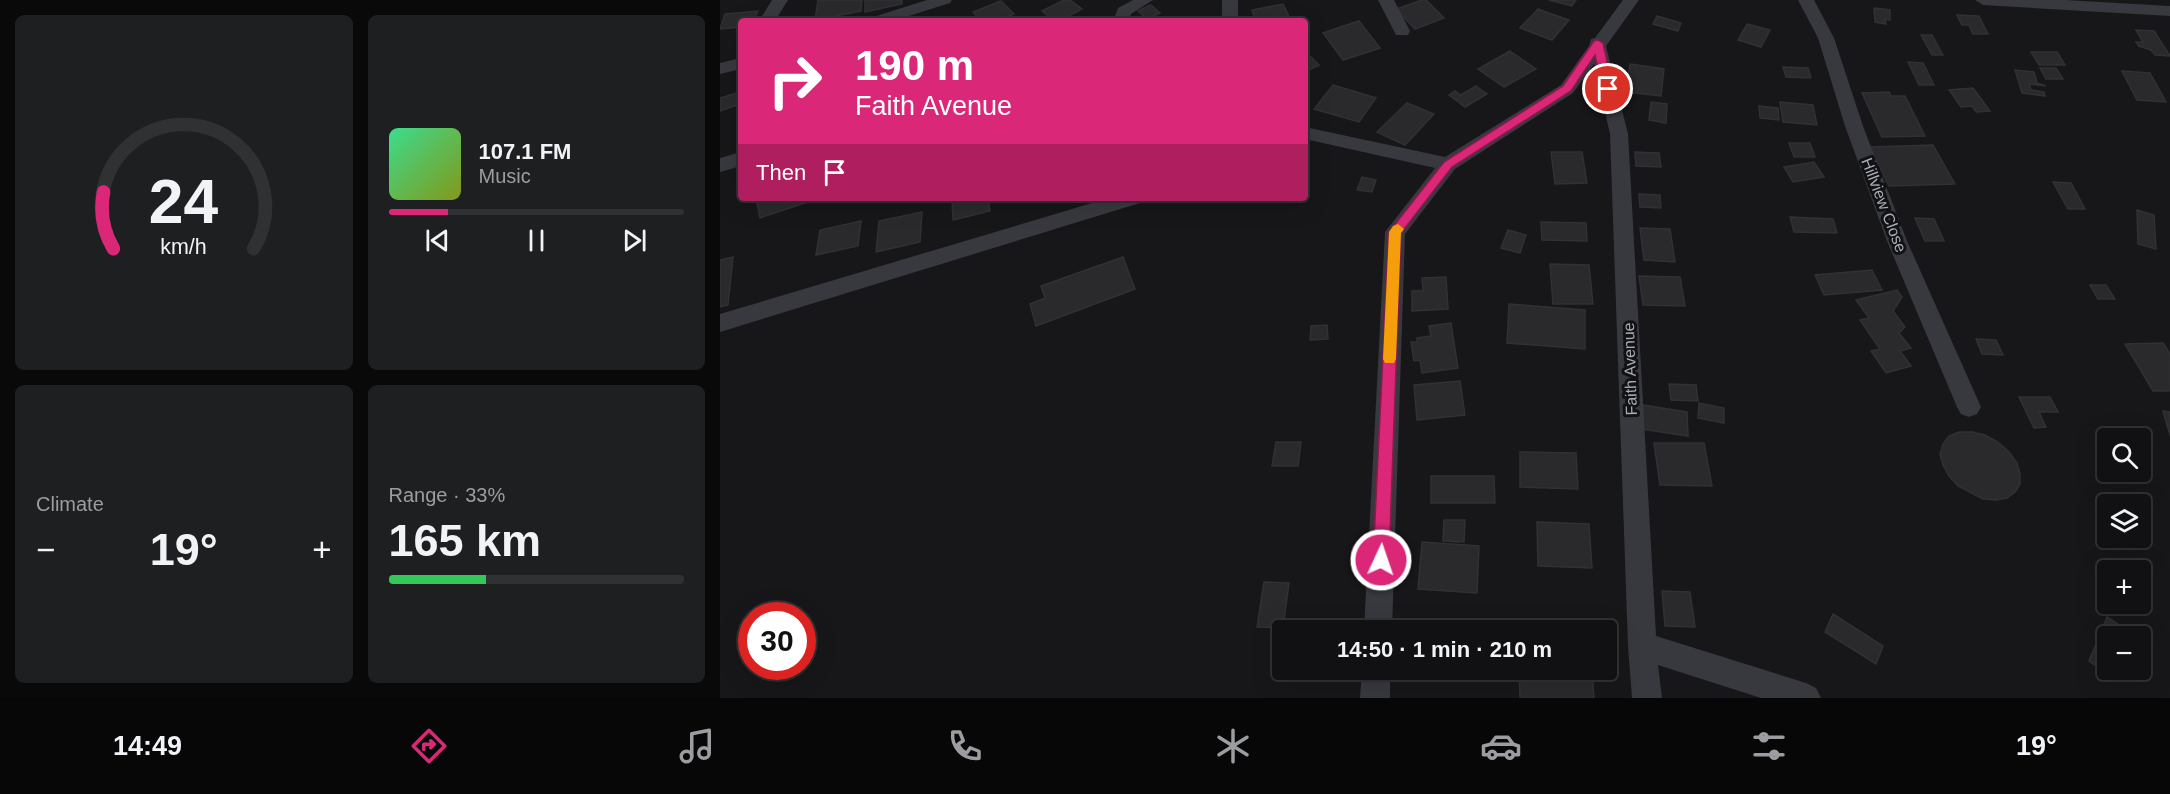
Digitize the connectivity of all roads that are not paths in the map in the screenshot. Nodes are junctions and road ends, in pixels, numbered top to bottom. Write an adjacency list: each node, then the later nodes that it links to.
1 (780, 0): 10 (street)
2 (944, 0): 11 (street)
3 (1145, 0): 12 (street)
4 (1230, 0): 13 (street)
5 (1386, 0): 14 (street)
6 (1631, 0): 15 (street)
7 (1806, 0): 24 (street, Hillview Close)
8 (1983, 0): 9 (street)
9 (2170, 11)
10 (769, 18)
11 (886, 18)
12 (1122, 18)
13 (1230, 18)
14 (1402, 31)
15 (1598, 43): 20 (street); 26 (street, Faith Avenue)
16 (738, 64): 17 (street)
17 (720, 69)
18 (1308, 134): 20 (street)
19 (738, 160): 21 (street)
20 (1448, 164): 25 (street)
21 (720, 165)
22 (1123, 201): 23 (street)
23 (720, 323)
24 (1969, 407)
25 (1378, 620)
26 (1642, 646): 29 (street, Faith Avenue); 30 (street)
27 (1376, 680): 28 (street)
28 (1375, 698)
29 (1647, 698)
30 (1806, 698)

